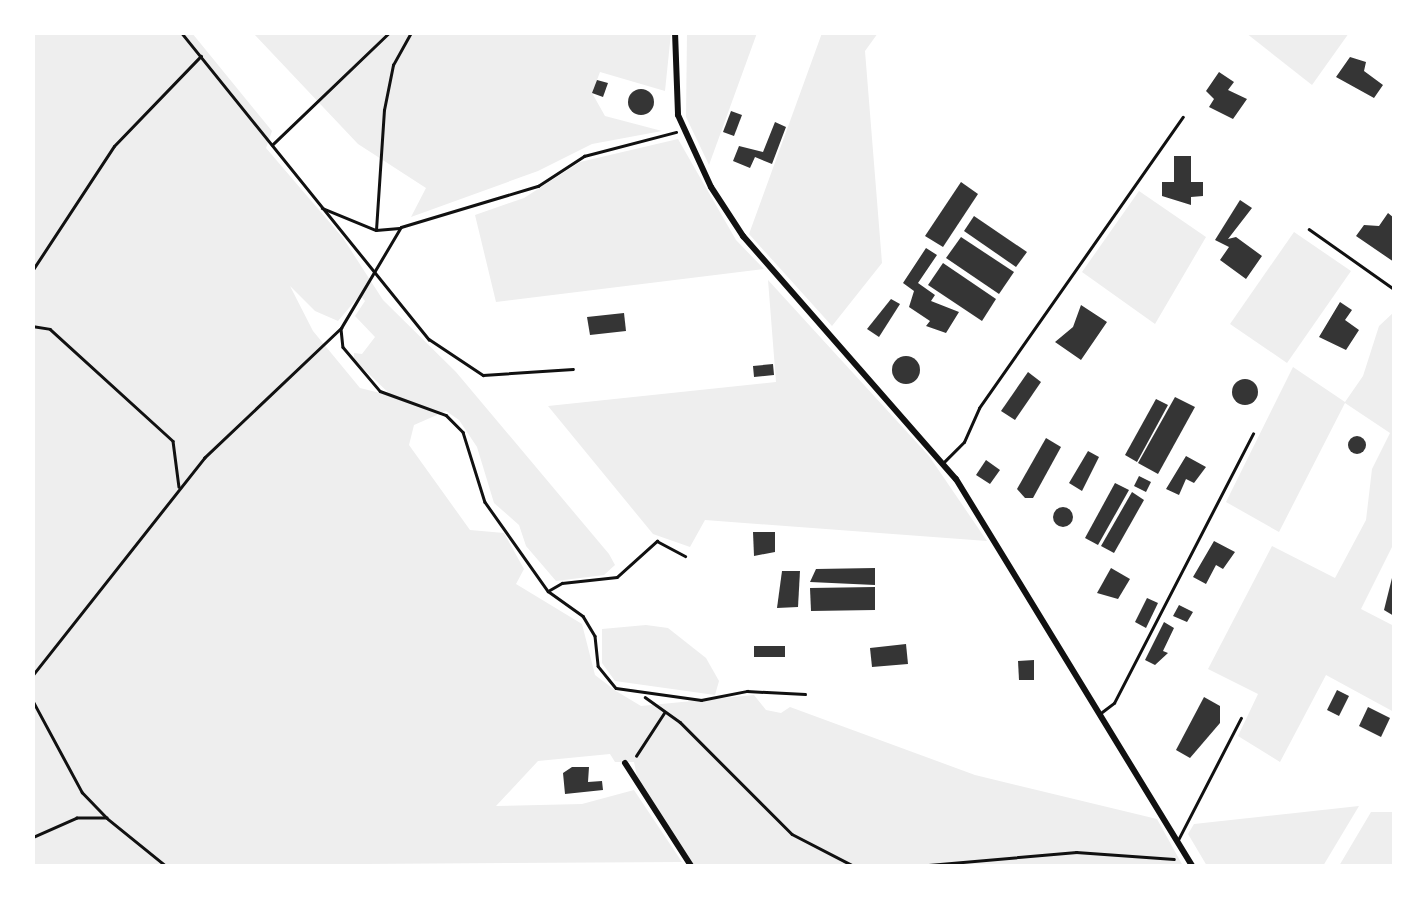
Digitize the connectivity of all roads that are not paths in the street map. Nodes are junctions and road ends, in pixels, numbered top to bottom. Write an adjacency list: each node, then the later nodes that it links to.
1 (675, 32): 6 (street)
2 (1184, 117): 6 (lane)
3 (1309, 229): 4 (lane)
4 (1394, 290)
5 (1253, 434): 7 (lane)
6 (943, 463): 7 (street)
7 (1101, 714): 10 (street)
8 (1240, 718): 10 (lane)
9 (624, 763): 12 (street)
10 (1178, 841): 11 (street)
11 (1190, 863)
12 (691, 866)

